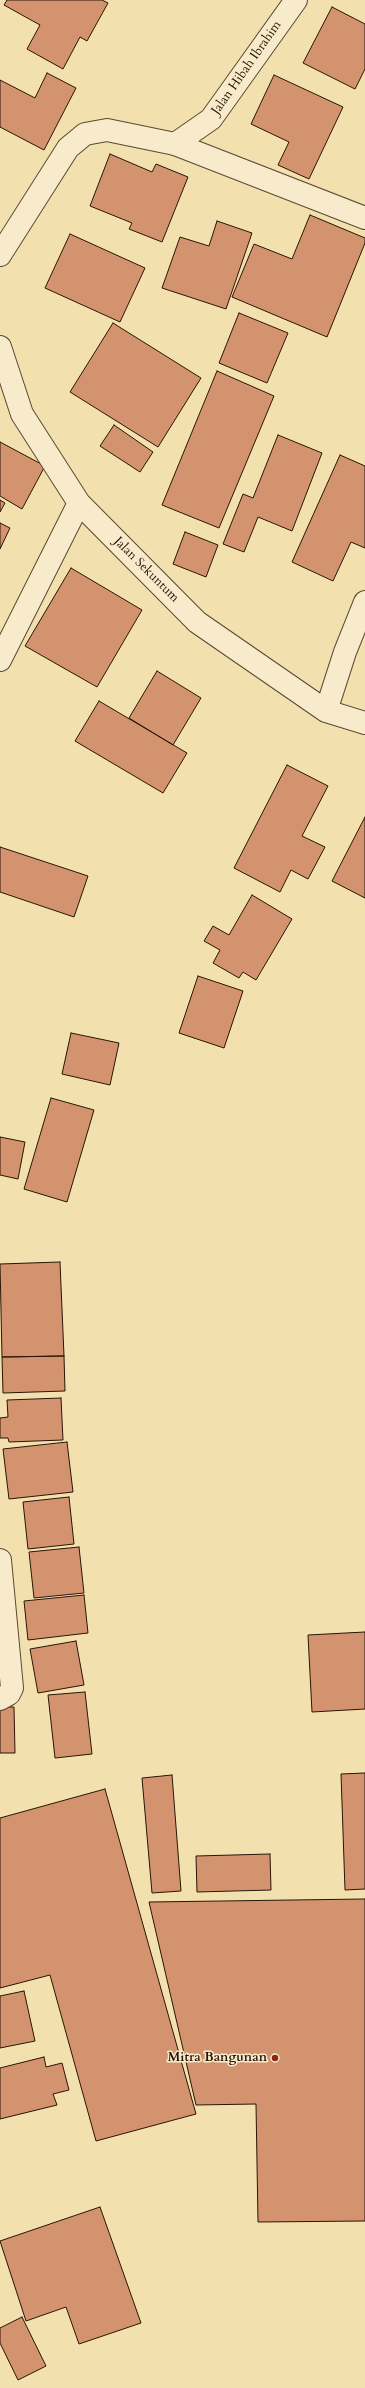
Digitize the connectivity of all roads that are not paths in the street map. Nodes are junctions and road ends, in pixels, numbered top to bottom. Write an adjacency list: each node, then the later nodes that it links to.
1 (296, 0): 2 (street, Jalan Hibah Ibrahim)
2 (175, 144): 3 (street); 4 (street)
3 (365, 218)
4 (0, 255)
5 (0, 347): 6 (street, Jalan Sekuntum)
6 (79, 503): 8 (street); 9 (street, Jalan Sekuntum)
7 (365, 602): 9 (street)
8 (0, 660)
9 (326, 711): 10 (street, Jalan Sekuntum)
10 (365, 723)
11 (0, 1560): 12 (street)
12 (0, 1698)

